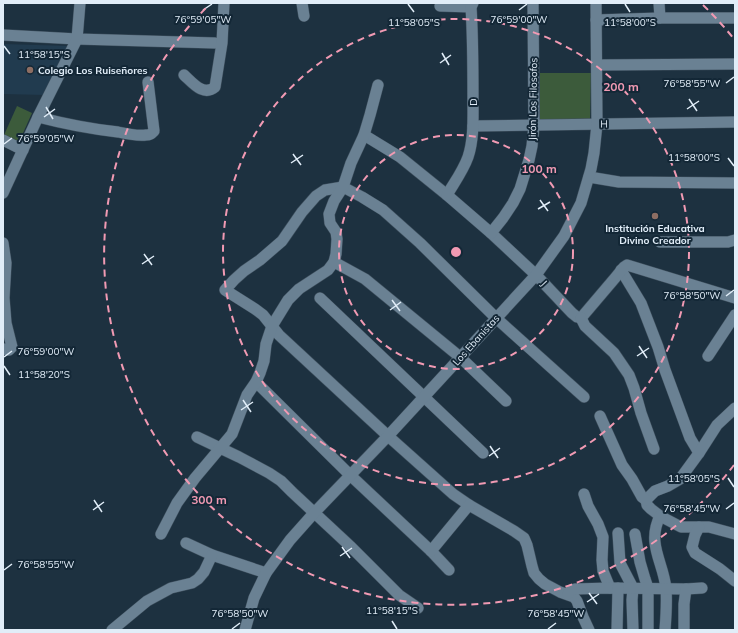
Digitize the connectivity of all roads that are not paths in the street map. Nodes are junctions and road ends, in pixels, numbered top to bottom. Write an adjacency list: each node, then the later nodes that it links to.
1 (80, 3): 14 (street)
2 (224, 3): 18 (street)
3 (302, 3): 9 (street)
4 (533, 3): 24 (street, Jirón Los Filosofos)
5 (596, 3): 12 (street, Los Ebanistas)
6 (659, 3): 10 (street)
7 (472, 5): 8 (street); 25 (street, D)
8 (440, 6)
9 (304, 16)
10 (660, 18): 11 (street); 12 (street)
11 (735, 18)
12 (596, 20): 17 (street, Los Ebanistas)
13 (3, 35): 14 (street)
14 (77, 39): 15 (street); 21 (street)
15 (215, 43)
16 (735, 64): 17 (street)
17 (596, 65): 23 (street, Los Ebanistas)
18 (184, 75)
19 (148, 82): 21 (street)
20 (378, 85): 26 (street)
21 (38, 117): 28 (street)
22 (735, 122): 23 (street, H)
23 (597, 124): 24 (street, H); 29 (street, Los Ebanistas)
24 (534, 125): 25 (street, H); 34 (street, Jirón Los Filosofos)
25 (473, 126): 33 (street, D)
26 (364, 136): 31 (street); 33 (street, J)
27 (3, 140): 28 (street)
28 (23, 150): 32 (street)
29 (589, 177): 30 (street); 40 (street, Los Ebanistas)
30 (735, 183)
31 (343, 187): 38 (street); 45 (street); 47 (street)
32 (3, 193)
33 (447, 195): 34 (street, J)
34 (491, 233): 40 (street, J)
35 (735, 240): 36 (street)
36 (660, 242)
37 (3, 243): 41 (street)
38 (334, 262): 47 (street); 50 (street)
39 (621, 270): 43 (street); 46 (street); 62 (street)
40 (536, 275): 45 (street, Los Ebanistas); 46 (street, J)
41 (3, 298): 48 (street)
42 (320, 298): 52 (street)
43 (735, 298)
44 (735, 314): 49 (street)
45 (496, 318): 50 (street, Los Ebanistas); 53 (street)
46 (581, 318): 60 (street, J)
47 (272, 326): 51 (street); 57 (street)
48 (7, 349)
49 (708, 356)
50 (460, 357): 52 (street, Los Ebanistas); 54 (street)
51 (256, 382): 59 (street); 63 (street)
52 (424, 397): 57 (street, Los Ebanistas); 61 (street)
53 (584, 397)
54 (506, 401)
55 (734, 412): 62 (street)
56 (600, 416): 65 (street)
57 (388, 436): 63 (street, Los Ebanistas); 66 (street)
58 (197, 437): 59 (street)
59 (220, 448): 67 (street); 71 (street)
60 (654, 449)
61 (484, 453)
62 (699, 453): 65 (street)
63 (350, 475): 67 (street, Los Ebanistas); 75 (street)
64 (584, 494): 80 (street)
65 (646, 500): 68 (street)
66 (469, 505): 75 (street); 86 (street)
67 (314, 513): 78 (street, Los Ebanistas); 87 (street)
68 (660, 516): 69 (street); 83 (street)
69 (699, 527): 73 (street); 79 (street)
70 (618, 533): 81 (street)
71 (161, 534)
72 (635, 534): 82 (street)
73 (735, 534)
74 (186, 543): 76 (street)
75 (431, 551): 77 (street)
76 (212, 555): 78 (street); 88 (street)
77 (449, 570)
78 (266, 573): 89 (street, Los Ebanistas)
79 (735, 582)
80 (614, 588): 81 (street); 86 (street); 91 (street)
81 (633, 588): 82 (street); 92 (street)
82 (648, 588): 83 (street); 93 (street)
83 (666, 588): 85 (street); 94 (street)
84 (702, 588): 85 (street)
85 (686, 589): 95 (street)
86 (568, 594): 90 (street)
87 (418, 608)
88 (112, 630)
89 (245, 630)
90 (589, 630)
91 (617, 630)
92 (633, 630)
93 (648, 630)
94 (665, 630)
95 (684, 630)

